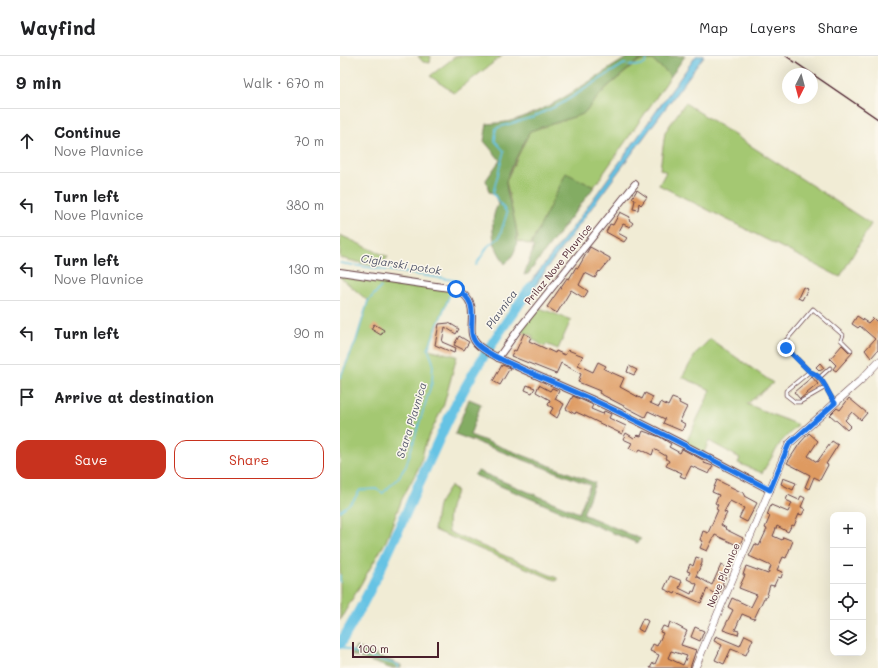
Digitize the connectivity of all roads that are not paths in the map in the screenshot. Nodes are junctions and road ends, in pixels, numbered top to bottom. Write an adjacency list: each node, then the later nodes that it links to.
1 (635, 184): 4 (street, Prilaz Nove Plavnice)
2 (340, 272): 4 (street)
3 (851, 350): 7 (lane)
4 (495, 356): 11 (street)
5 (878, 362): 10 (street, Nove Plavnice)
6 (830, 368): 8 (lane)
7 (810, 372): 8 (lane); 9 (lane)
8 (819, 378): 9 (lane)
9 (826, 387): 10 (lane)
10 (835, 403): 11 (street, Nove Plavnice)
11 (770, 490): 12 (street, Nove Plavnice)
12 (695, 668)

